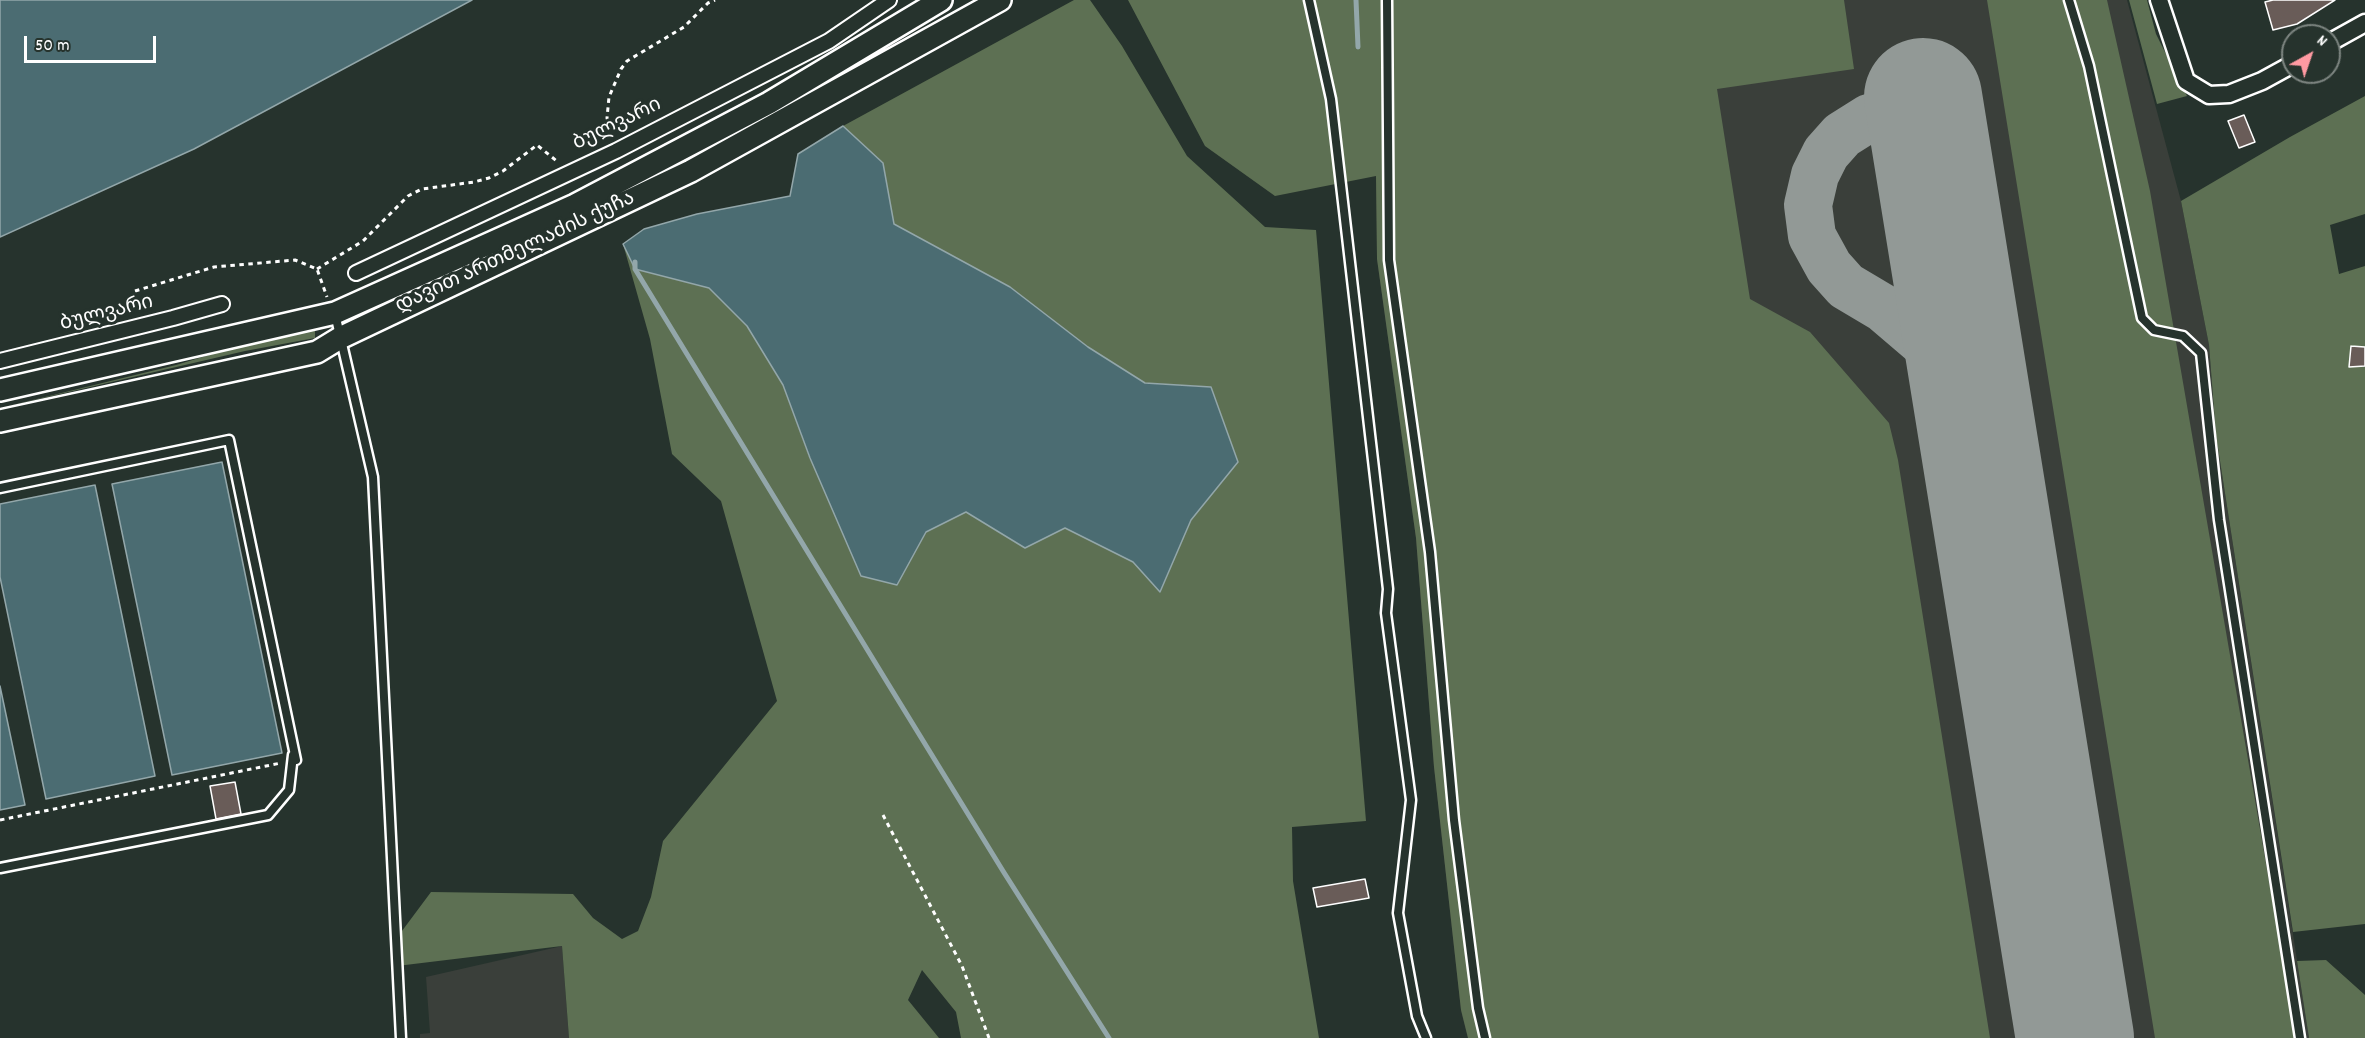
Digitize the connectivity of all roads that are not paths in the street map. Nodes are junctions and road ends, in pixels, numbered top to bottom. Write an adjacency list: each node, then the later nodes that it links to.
1 (889, 0): 11 (street, ბულვარი)
2 (941, 0): 13 (street, დავით ართმელაძის ქუჩა)
3 (1000, 0): 14 (street, დავით ართმელაძის ქუჩა)
4 (1309, 0): 21 (lane)
5 (1387, 0): 22 (lane)
6 (2069, 0): 23 (lane)
7 (2158, 0): 10 (street)
8 (2365, 23): 9 (street)
9 (2341, 36)
10 (2281, 71)
11 (356, 273)
12 (222, 304): 15 (street, ბულვარი)
13 (335, 313): 14 (lane); 16 (street, დავით ართმელაძის ქუჩა)
14 (340, 338): 17 (street, დავით ართმელაძის ქუჩა); 20 (lane)
15 (0, 361)
16 (0, 390)
17 (0, 421)
18 (0, 488): 19 (lane)
19 (0, 868)
20 (401, 1038)
21 (1426, 1038)
22 (1485, 1038)
23 (2300, 1038)

